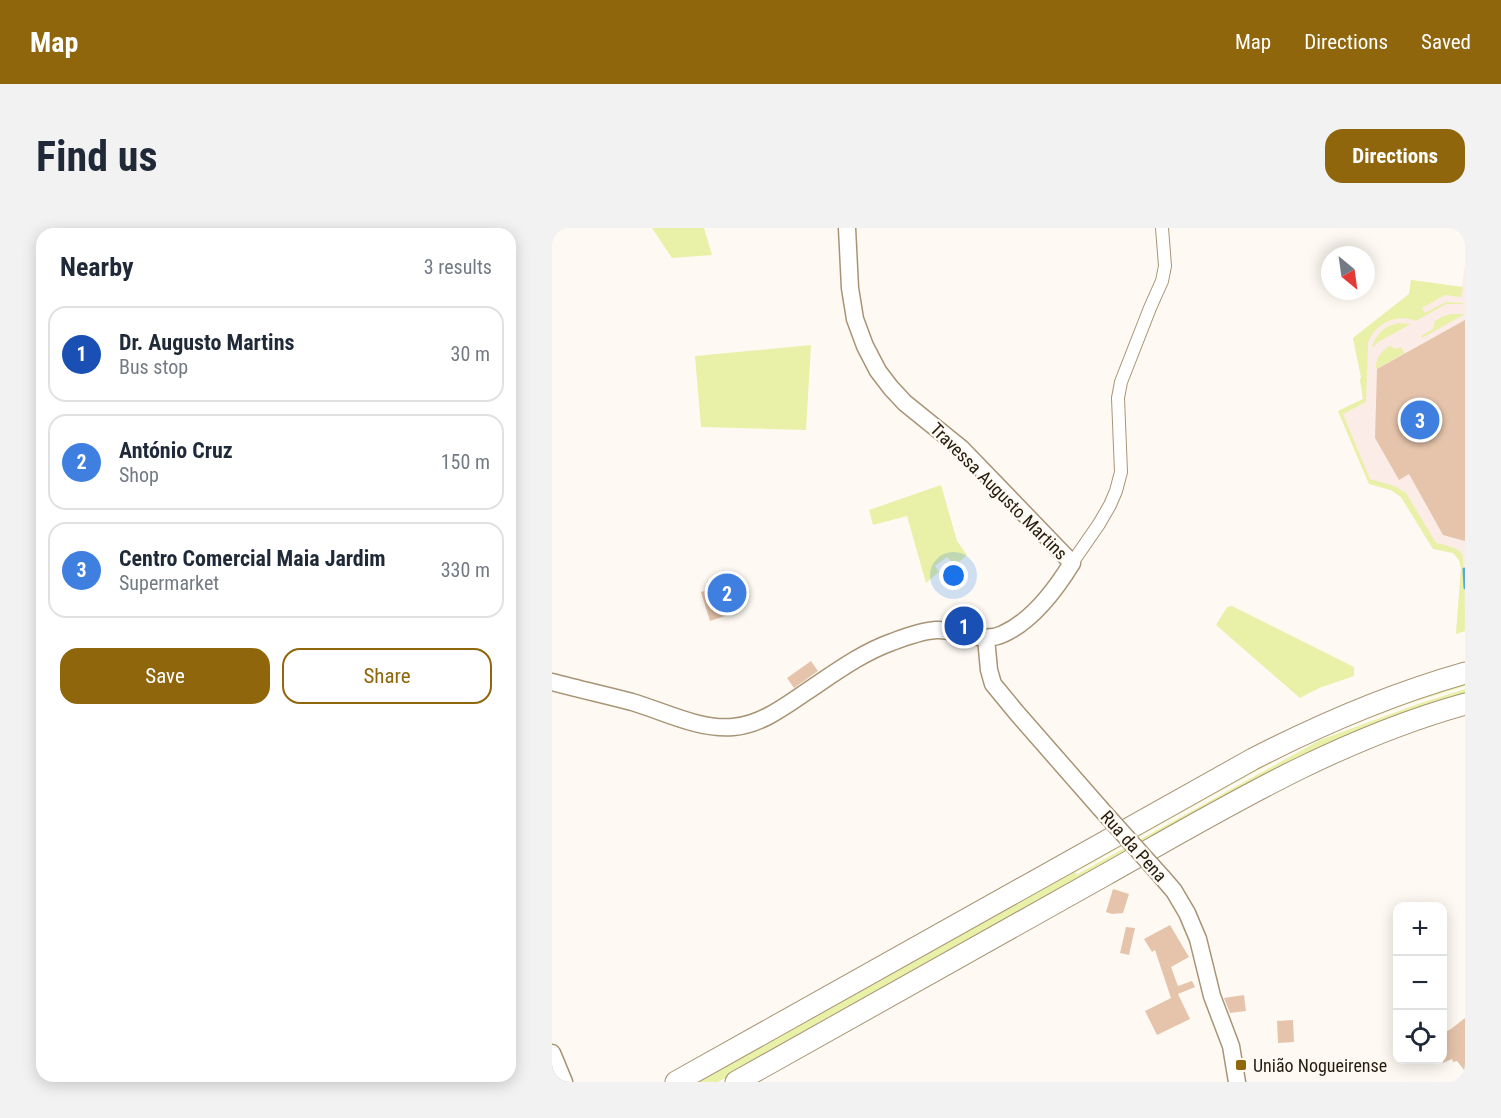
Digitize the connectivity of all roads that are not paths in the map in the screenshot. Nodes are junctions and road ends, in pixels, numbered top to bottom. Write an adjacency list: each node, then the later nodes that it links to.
1 (847, 228): 3 (street, Travessa Augusto Martins)
2 (1162, 228): 3 (street)
3 (1072, 563): 4 (street)
4 (986, 638): 6 (street); 12 (street, Rua da Pena, bridge)
5 (1465, 674): 10 (highway)
6 (552, 682)
7 (1465, 704): 11 (highway)
8 (552, 1053): 9 (street)
9 (564, 1082)
10 (676, 1082)
11 (736, 1082)
12 (1237, 1082)

